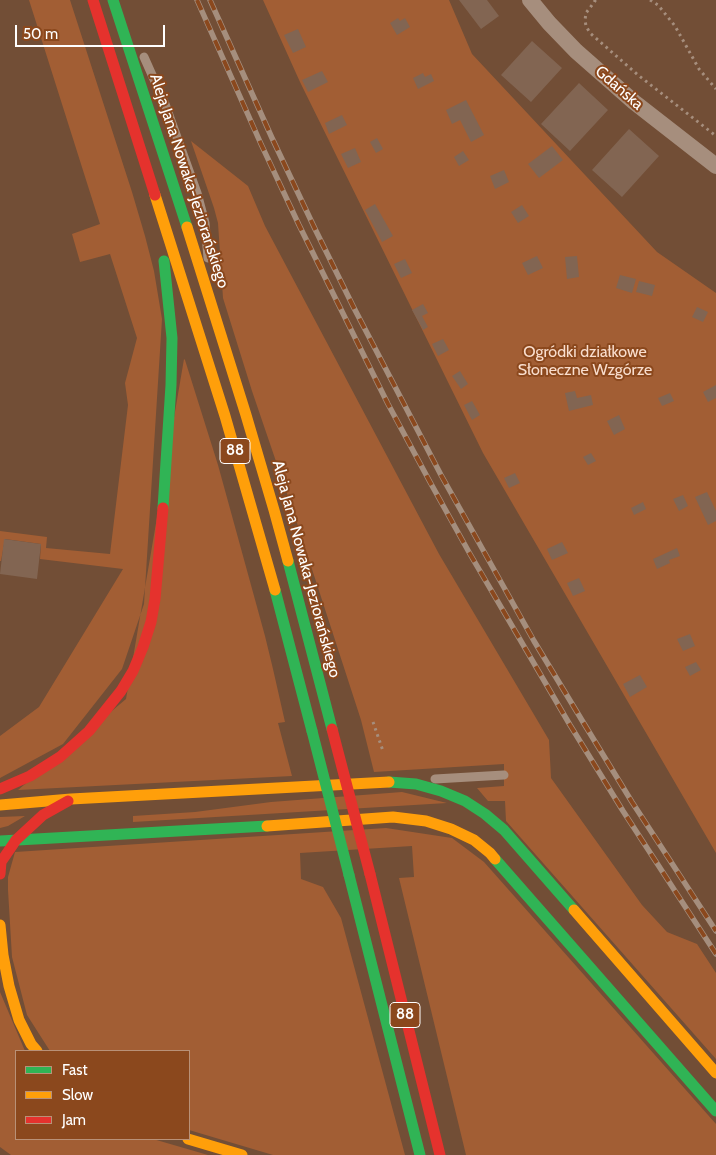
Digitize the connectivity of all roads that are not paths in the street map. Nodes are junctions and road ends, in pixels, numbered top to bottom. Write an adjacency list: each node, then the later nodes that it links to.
1 (93, 0): 5 (main road, 88)
2 (114, 0): 6 (main road, Aleja Jana Nowaka-Jeziorańskiego / 88); 6 (lane)
3 (530, 0): 4 (street, Gdańska)
4 (716, 166)
5 (149, 174): 9 (main road); 21 (main road, 88, bridge)
6 (213, 308): 22 (main road, Aleja Jana Nowaka-Jeziorańskiego / 88, bridge)
7 (504, 775): 8 (lane)
8 (390, 782): 10 (main road); 17 (main road)
9 (0, 788)
10 (71, 800): 11 (main road); 12 (main road)
11 (0, 804)
12 (16, 840): 13 (main road); 14 (main road); 18 (main road)
13 (0, 841)
14 (0, 874)
15 (0, 925): 16 (main road)
16 (36, 1050)
17 (716, 1073)
18 (716, 1110)
19 (190, 1140): 20 (main road)
20 (242, 1155)
21 (420, 1155)
22 (440, 1155)

